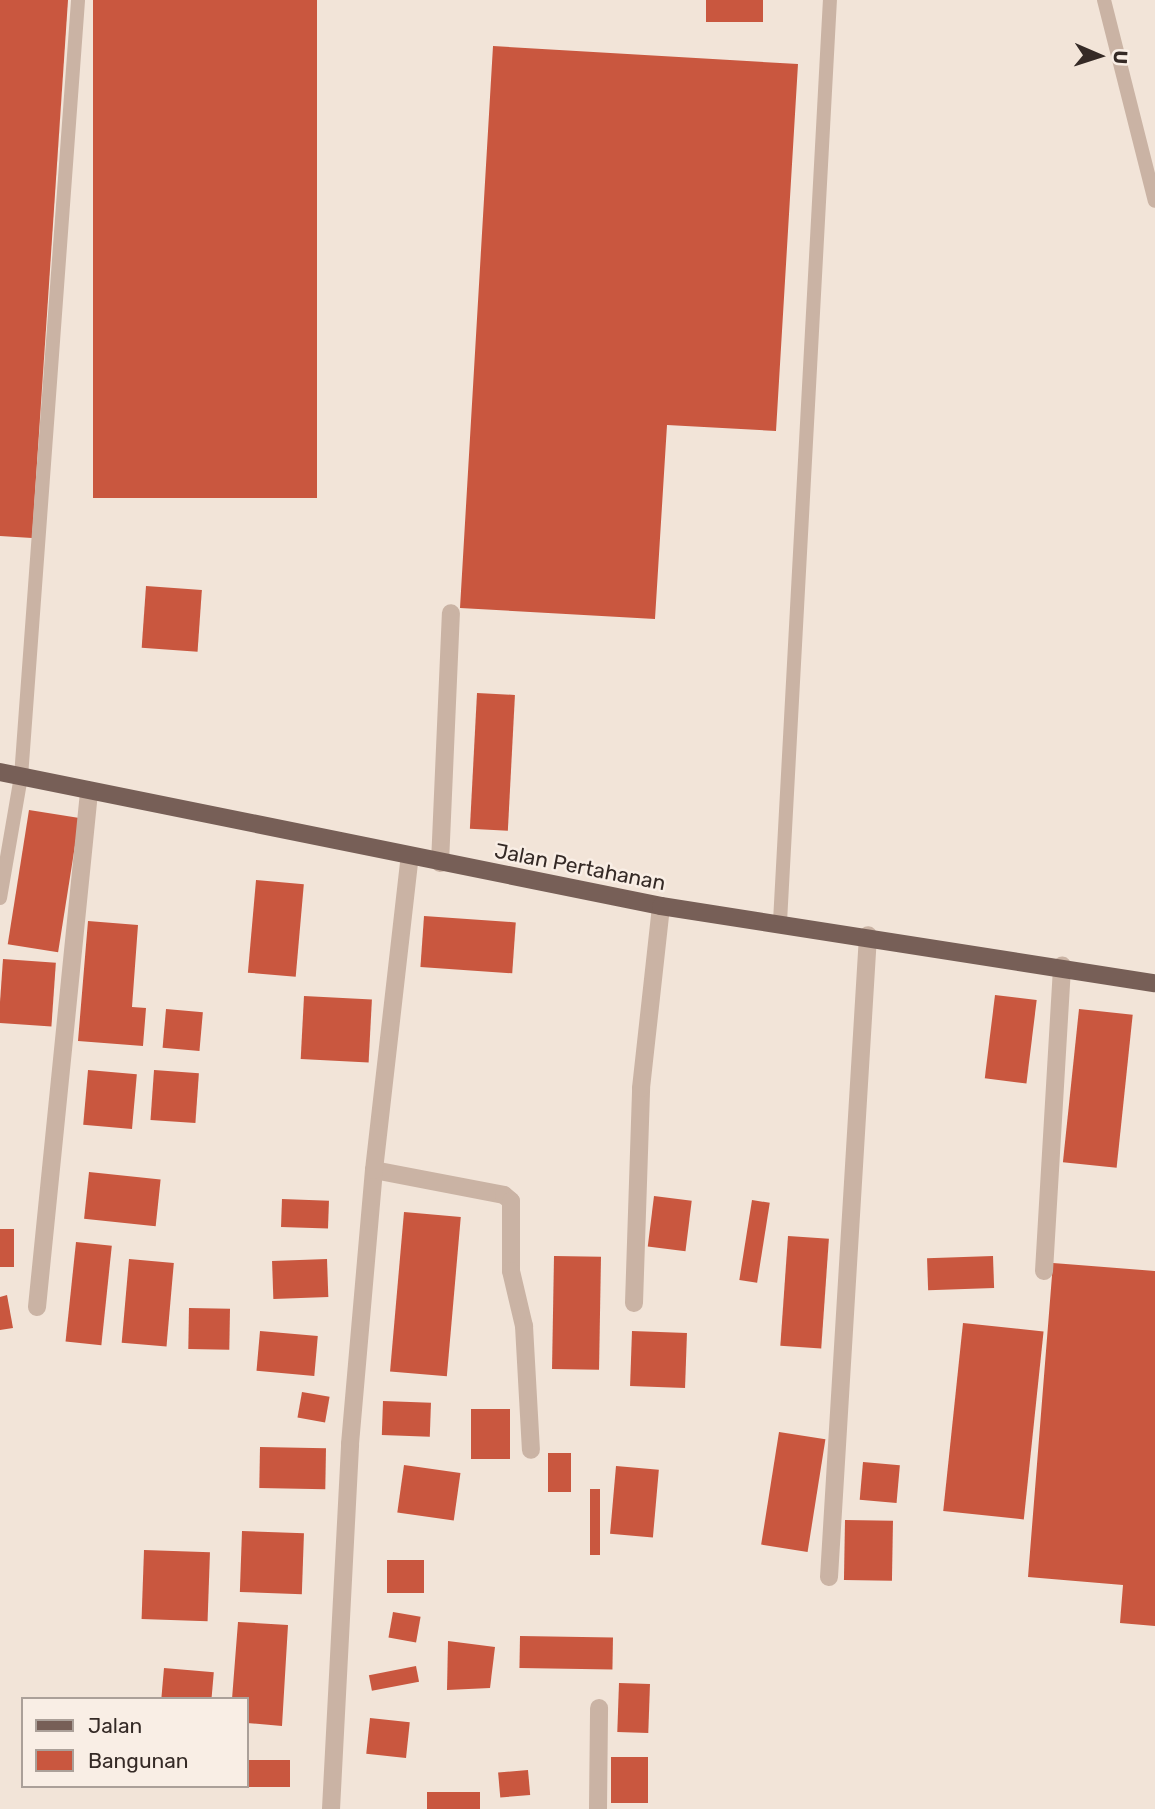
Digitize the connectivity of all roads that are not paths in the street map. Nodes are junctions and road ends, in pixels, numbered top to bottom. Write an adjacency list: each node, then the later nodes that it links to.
1 (78, 0): 7 (lane)
2 (830, 0): 13 (lane)
3 (1104, 0): 4 (lane)
4 (1155, 201)
5 (451, 612): 10 (street)
6 (0, 772): 7 (main road, Jalan Pertahanan)
7 (21, 777): 8 (main road, Jalan Pertahanan); 11 (lane)
8 (89, 792): 9 (main road, Jalan Pertahanan); 20 (street)
9 (410, 856): 10 (main road, Jalan Pertahanan); 17 (street)
10 (440, 863): 12 (main road, Jalan Pertahanan)
11 (0, 898)
12 (661, 906): 13 (main road, Jalan Pertahanan); 19 (street)
13 (780, 922): 14 (main road, Jalan Pertahanan)
14 (868, 935): 15 (main road, Jalan Pertahanan); 22 (street)
15 (1062, 966): 16 (main road, Jalan Pertahanan); 18 (street)
16 (1155, 983)
17 (374, 1170): 21 (street); 24 (street)
18 (1044, 1271)
19 (634, 1303)
20 (37, 1307)
21 (531, 1450)
22 (829, 1577)
23 (599, 1708): 25 (street)
24 (331, 1809)
25 (598, 1809)

